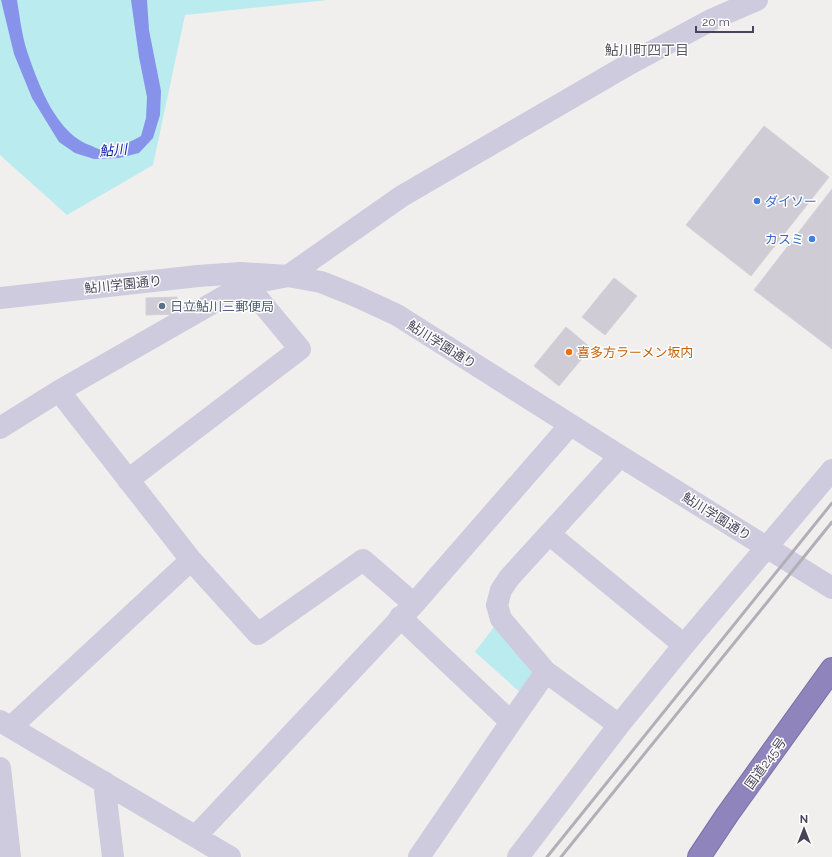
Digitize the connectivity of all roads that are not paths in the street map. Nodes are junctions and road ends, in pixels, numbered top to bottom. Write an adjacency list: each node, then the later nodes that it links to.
1 (756, 0): 2 (street)
2 (288, 276): 3 (street); 4 (street, 鮎川学園通り); 6 (street, 鮎川学園通り)
3 (246, 284): 5 (street); 10 (street)
4 (0, 298)
5 (60, 391): 7 (street); 10 (street)
6 (570, 425): 8 (street, 鮎川学園通り); 15 (street)
7 (0, 428)
8 (620, 456): 11 (street); 12 (street, 鮎川学園通り)
9 (832, 470): 12 (street)
10 (128, 480): 13 (street)
11 (549, 534): 16 (street); 18 (street)
12 (767, 548): 14 (street, 鮎川学園通り); 16 (street)
13 (192, 560): 15 (street); 20 (street)
14 (832, 588)
15 (407, 610): 19 (street); 24 (street)
16 (684, 645): 21 (street)
17 (832, 669): 30 (highway, 国道245号)
18 (546, 672): 19 (street); 21 (street)
19 (511, 722): 28 (street)
20 (6, 724): 23 (street)
21 (619, 725): 29 (street)
22 (0, 768): 25 (street)
23 (104, 782): 24 (street); 26 (street)
24 (196, 836): 27 (street)
25 (10, 857)
26 (113, 857)
27 (230, 857)
28 (419, 857)
29 (518, 857)
30 (699, 857)

